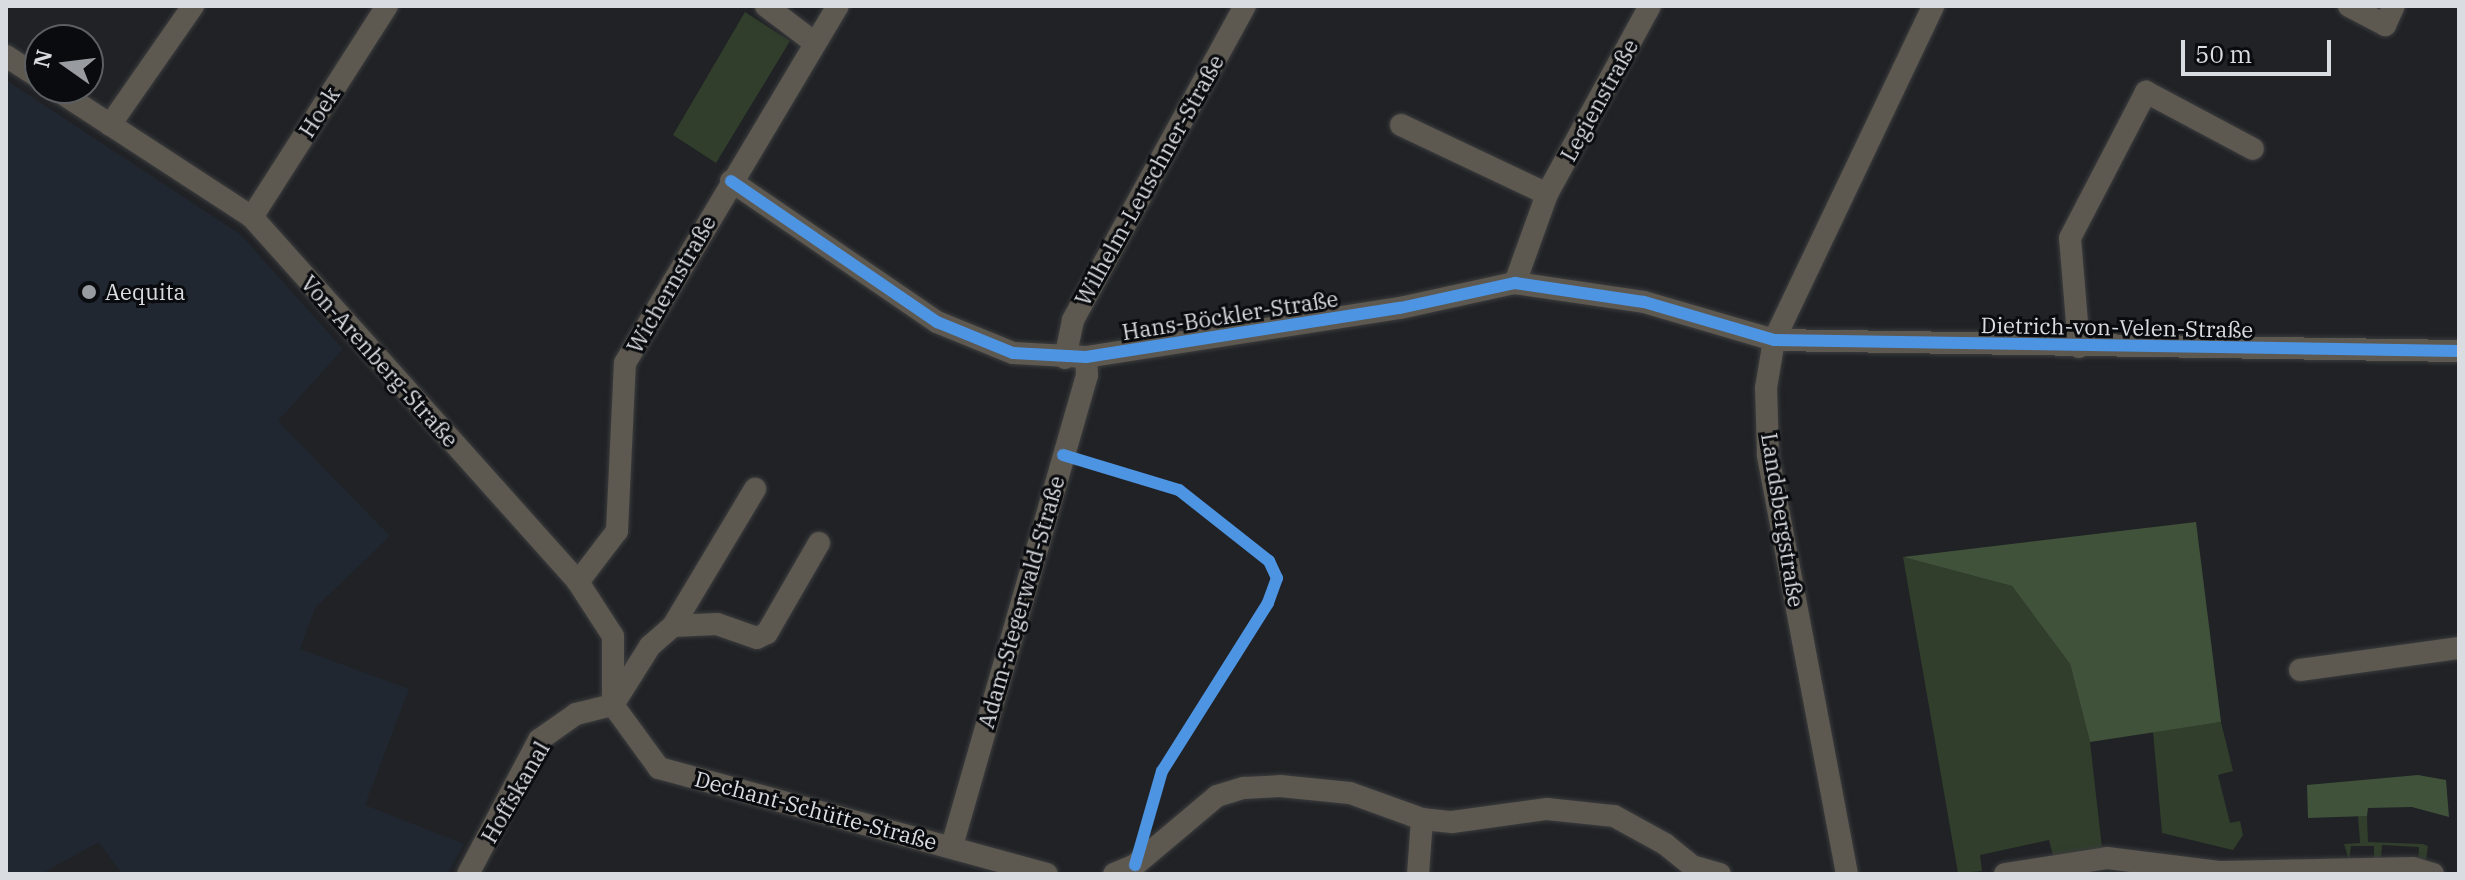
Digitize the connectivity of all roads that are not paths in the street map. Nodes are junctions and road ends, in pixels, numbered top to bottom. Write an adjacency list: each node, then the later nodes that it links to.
1 (193, 6): 14 (street)
2 (387, 6): 19 (street, Hoek)
3 (766, 6): 10 (street)
4 (838, 6): 10 (street, Wichernstraße)
5 (1245, 6): 24 (street, Wilhelm-Leuschner-Straße)
6 (1650, 6): 18 (street, Legienstraße)
7 (1933, 6): 21 (street, Landsbergstraße)
8 (2349, 6): 9 (street)
9 (2394, 6)
10 (815, 43): 17 (street, Wichernstraße)
11 (6, 56): 12 (street)
12 (24, 68)
13 (78, 104): 14 (street, Von-Arenberg-Straße)
14 (110, 125): 19 (street, Von-Arenberg-Straße)
15 (1401, 125): 18 (street)
16 (2253, 149): 22 (street, Dietrich-von-Velen-Straße)
17 (731, 181): 24 (street, Hans-Böckler-Straße); 27 (street, Wichernstraße)
18 (1547, 194): 20 (street, Legienstraße)
19 (252, 217): 27 (street, Von-Arenberg-Straße)
20 (1515, 283): 21 (street, Hans-Böckler-Straße); 24 (street, Hans-Böckler-Straße)
21 (1774, 340): 22 (street, Dietrich-von-Velen-Straße); 40 (street, Landsbergstraße)
22 (2079, 347): 23 (street, Dietrich-von-Velen-Straße)
23 (2459, 351)
24 (1076, 358): 33 (street, Adam-Stegerwald-Straße)
25 (755, 489): 28 (street)
26 (819, 543): 28 (street)
27 (578, 582): 31 (street, Von-Arenberg-Straße)
28 (673, 626): 31 (street)
29 (2459, 648): 30 (street)
30 (2300, 670)
31 (613, 705): 33 (street, Dechant-Schütte-Straße); 35 (street, Hoffskanal)
32 (1422, 819): 34 (street); 38 (street); 39 (street)
33 (952, 846): 36 (street, Dechant-Schütte-Straße)
34 (1135, 869): 37 (street)
35 (468, 874)
36 (1047, 874)
37 (1114, 874)
38 (1418, 874)
39 (1720, 874)
40 (1847, 874)
41 (2005, 874): 42 (street)
42 (2433, 874)

